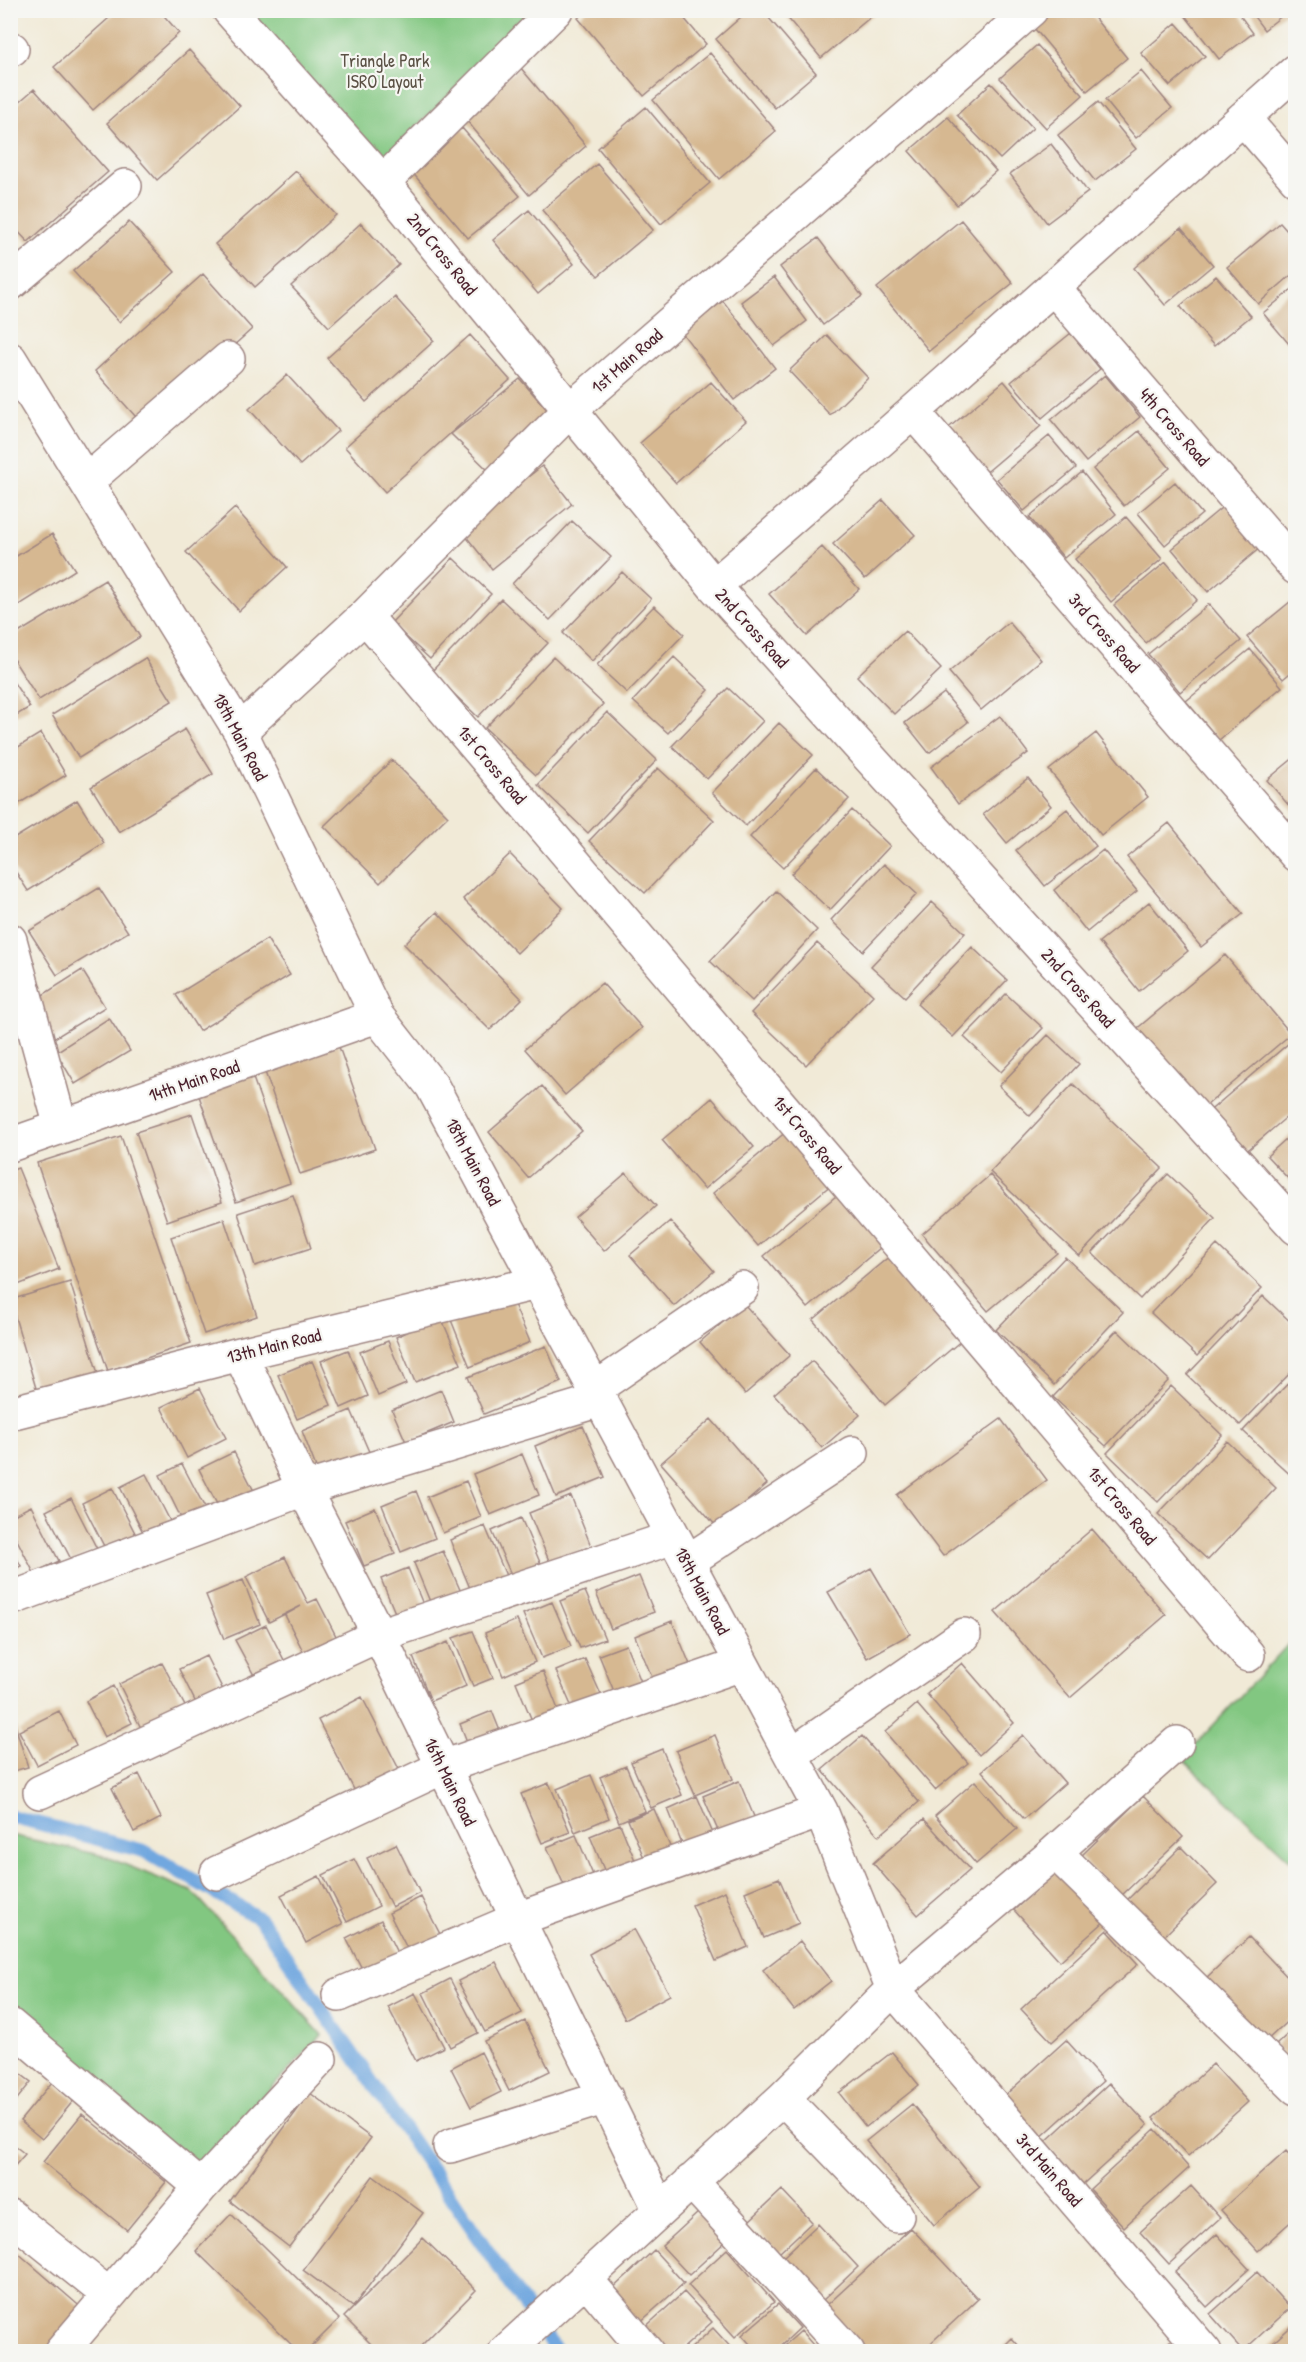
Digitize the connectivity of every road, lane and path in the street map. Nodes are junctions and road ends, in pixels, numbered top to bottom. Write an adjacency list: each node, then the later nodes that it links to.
1 (229, 10): 7 (street, 2nd Cross Road)
2 (556, 10): 7 (street)
3 (1031, 10): 13 (street, 1st Main Road)
4 (1296, 71): 5 (street)
5 (1243, 118): 6 (street); 10 (street)
6 (1296, 179)
7 (383, 182): 13 (street, 2nd Cross Road)
8 (124, 186): 9 (street)
9 (10, 284)
10 (1053, 287): 14 (street); 16 (street, 4th Cross Road)
11 (228, 358): 15 (street)
12 (10, 359): 15 (street, 18th Main Road)
13 (570, 410): 17 (street, 2nd Cross Road); 18 (street, 1st Main Road)
14 (914, 412): 17 (street); 20 (street, 3rd Cross Road)
15 (86, 482): 19 (street, 18th Main Road)
16 (1296, 568)
17 (714, 586): 25 (street, 2nd Cross Road)
18 (365, 616): 19 (street, 1st Main Road); 37 (street, 1st Cross Road)
19 (240, 731): 22 (street, 18th Main Road)
20 (1296, 855)
21 (10, 940): 23 (street)
22 (377, 1016): 23 (street, 14th Main Road); 26 (street, 18th Main Road)
23 (61, 1127): 24 (street, 14th Main Road)
24 (10, 1145)
25 (1296, 1228)
26 (537, 1283): 28 (street, 13th Main Road); 29 (street, 18th Main Road)
27 (742, 1288): 29 (street)
28 (240, 1354): 30 (street, 13th Main Road); 32 (street, 16th Main Road)
29 (597, 1394): 32 (street); 33 (street, 18th Main Road)
30 (10, 1413)
31 (852, 1453): 33 (street)
32 (304, 1489): 34 (street); 35 (street, 16th Main Road)
33 (680, 1550): 35 (street); 38 (street, 18th Main Road)
34 (10, 1599)
35 (379, 1635): 41 (street, 16th Main Road); 42 (street)
36 (964, 1635): 40 (street)
37 (1248, 1655)
38 (742, 1664): 40 (street, 18th Main Road); 41 (street)
39 (1177, 1743): 44 (street)
40 (790, 1755): 43 (street, 18th Main Road)
41 (443, 1767): 45 (street); 46 (street, 16th Main Road)
42 (39, 1792)
43 (821, 1811): 46 (street); 47 (street, 18th Main Road)
44 (1055, 1852): 47 (street); 51 (street)
45 (217, 1873)
46 (518, 1920): 48 (street); 52 (street, 16th Main Road)
47 (893, 1989): 53 (street); 66 (street, 3rd Main Road)
48 (339, 1995)
49 (10, 2025): 56 (street)
50 (320, 2059): 56 (street)
51 (1296, 2088)
52 (606, 2097): 54 (street); 57 (street, 16th Main Road)
53 (783, 2098): 55 (street); 59 (street)
54 (450, 2146)
55 (691, 2181): 57 (street); 65 (street)
56 (201, 2187): 61 (street)
57 (660, 2210): 60 (street)
58 (10, 2216): 61 (street)
59 (897, 2216)
60 (574, 2289): 62 (street); 64 (street)
61 (109, 2295): 63 (street)
62 (516, 2342)
63 (61, 2352)
64 (647, 2352)
65 (848, 2352)
66 (1204, 2352)

